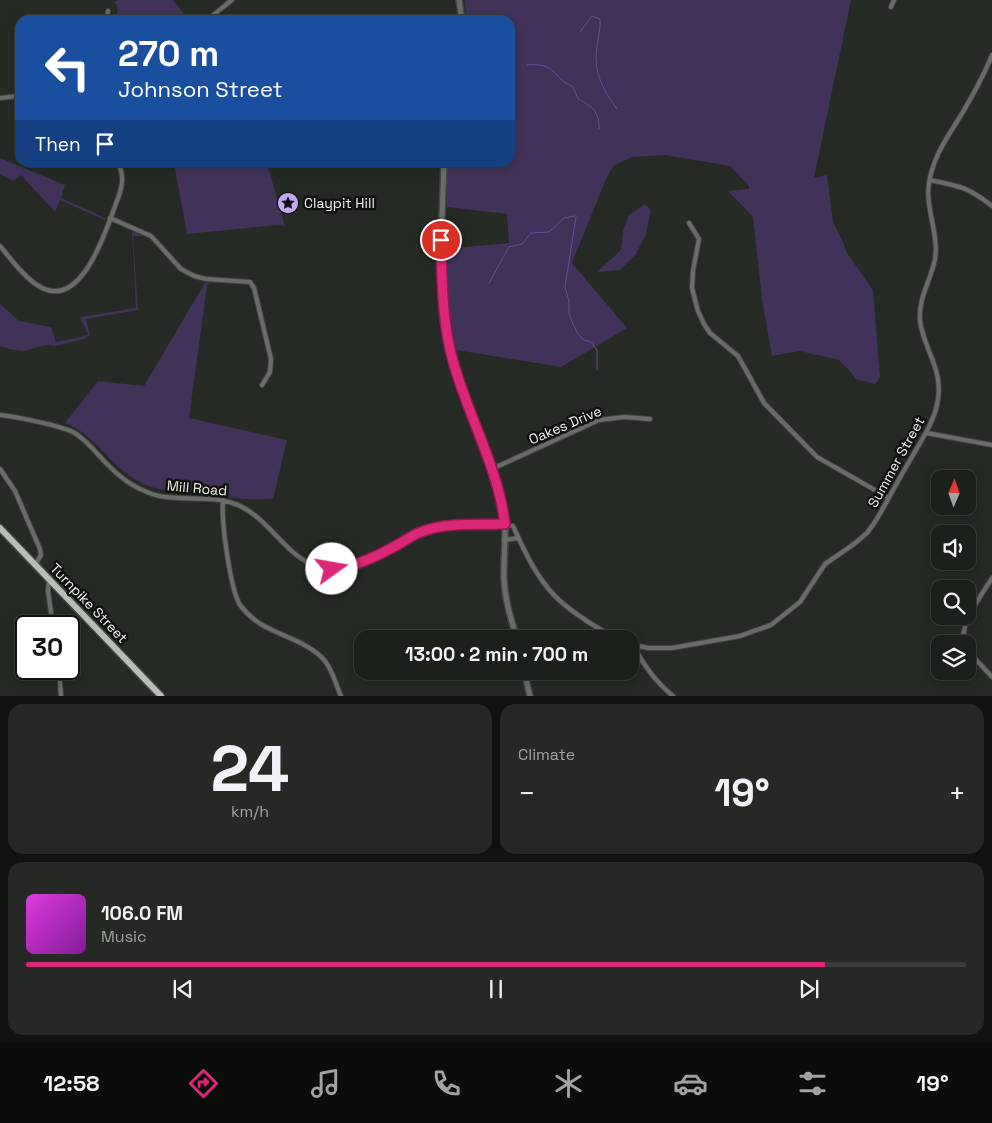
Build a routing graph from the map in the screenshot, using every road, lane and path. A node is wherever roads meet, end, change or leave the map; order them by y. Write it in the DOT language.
graph roads {
  1 [pos="232,0"];
  2 [pos="459,0"];
  3 [pos="894,0"];
  4 [pos="891,7"];
  5 [pos="108,11"];
  6 [pos="108,15"];
  7 [pos="213,15"];
  8 [pos="461,15"];
  9 [pos="992,55"];
  10 [pos="15,96"];
  11 [pos="0,98"];
  12 [pos="120,167"];
  13 [pos="444,167"];
  14 [pos="930,180"];
  15 [pos="992,206"];
  16 [pos="110,218"];
  17 [pos="689,223"];
  18 [pos="0,246"];
  19 [pos="262,385"];
  20 [pos="0,415"];
  21 [pos="650,419"];
  22 [pos="926,432"];
  23 [pos="992,445"];
  24 [pos="0,469"];
  25 [pos="492,469"];
  26 [pos="889,498"];
  27 [pos="223,500"];
  28 [pos="505,524"];
  29 [pos="0,528"];
  30 [pos="518,538"];
  31 [pos="504,540"];
  32 [pos="35,565"];
  33 [pos="992,578"];
  34 [pos="49,580"];
  35 [pos="51,615"];
  36 [pos="514,630"];
  37 [pos="603,630"];
  38 [pos="964,635"];
  39 [pos="639,646"];
  40 [pos="639,655"];
  41 [pos="976,660"];
  42 [pos="992,678"];
  43 [pos="60,680"];
  44 [pos="526,680"];
  45 [pos="61,696"];
  46 [pos="161,696"];
  47 [pos="341,696"];
  48 [pos="530,696"];
  49 [pos="673,696"];
  1 -- 7 [label="street"];
  2 -- 8 [label="street"];
  3 -- 4 [label="street"];
  5 -- 6 [label="street"];
  9 -- 14 [label="street, Summer Street"];
  10 -- 11 [label="street"];
  12 -- 16 [label="street"];
  13 -- 25 [label="street"];
  14 -- 15 [label="street"];
  14 -- 22 [label="street, Summer Street"];
  16 -- 18 [label="street"];
  16 -- 19 [label="street"];
  17 -- 26 [label="street"];
  20 -- 27 [label="street, Mill Road"];
  21 -- 25 [label="street, Oakes Drive"];
  22 -- 23 [label="street"];
  22 -- 26 [label="street, Summer Street"];
  24 -- 32 [label="street"];
  25 -- 28 [label="street"];
  26 -- 39 [label="street, Summer Street"];
  27 -- 28 [label="street, Mill Road"];
  27 -- 47 [label="street"];
  28 -- 30 [label="street"];
  28 -- 31 [label="street"];
  29 -- 32 [label="highway, Turnpike Street"];
  30 -- 31 [label="street"];
  30 -- 37 [label="street"];
  31 -- 36 [label="street"];
  32 -- 34 [label="highway, Turnpike Street"];
  33 -- 38 [label="street"];
  34 -- 35 [label="street"];
  34 -- 46 [label="highway, Turnpike Street"];
  40 -- 49 [label="street"];
  41 -- 42 [label="street"];
  43 -- 45 [label="street"];
  44 -- 48 [label="street"];
}
